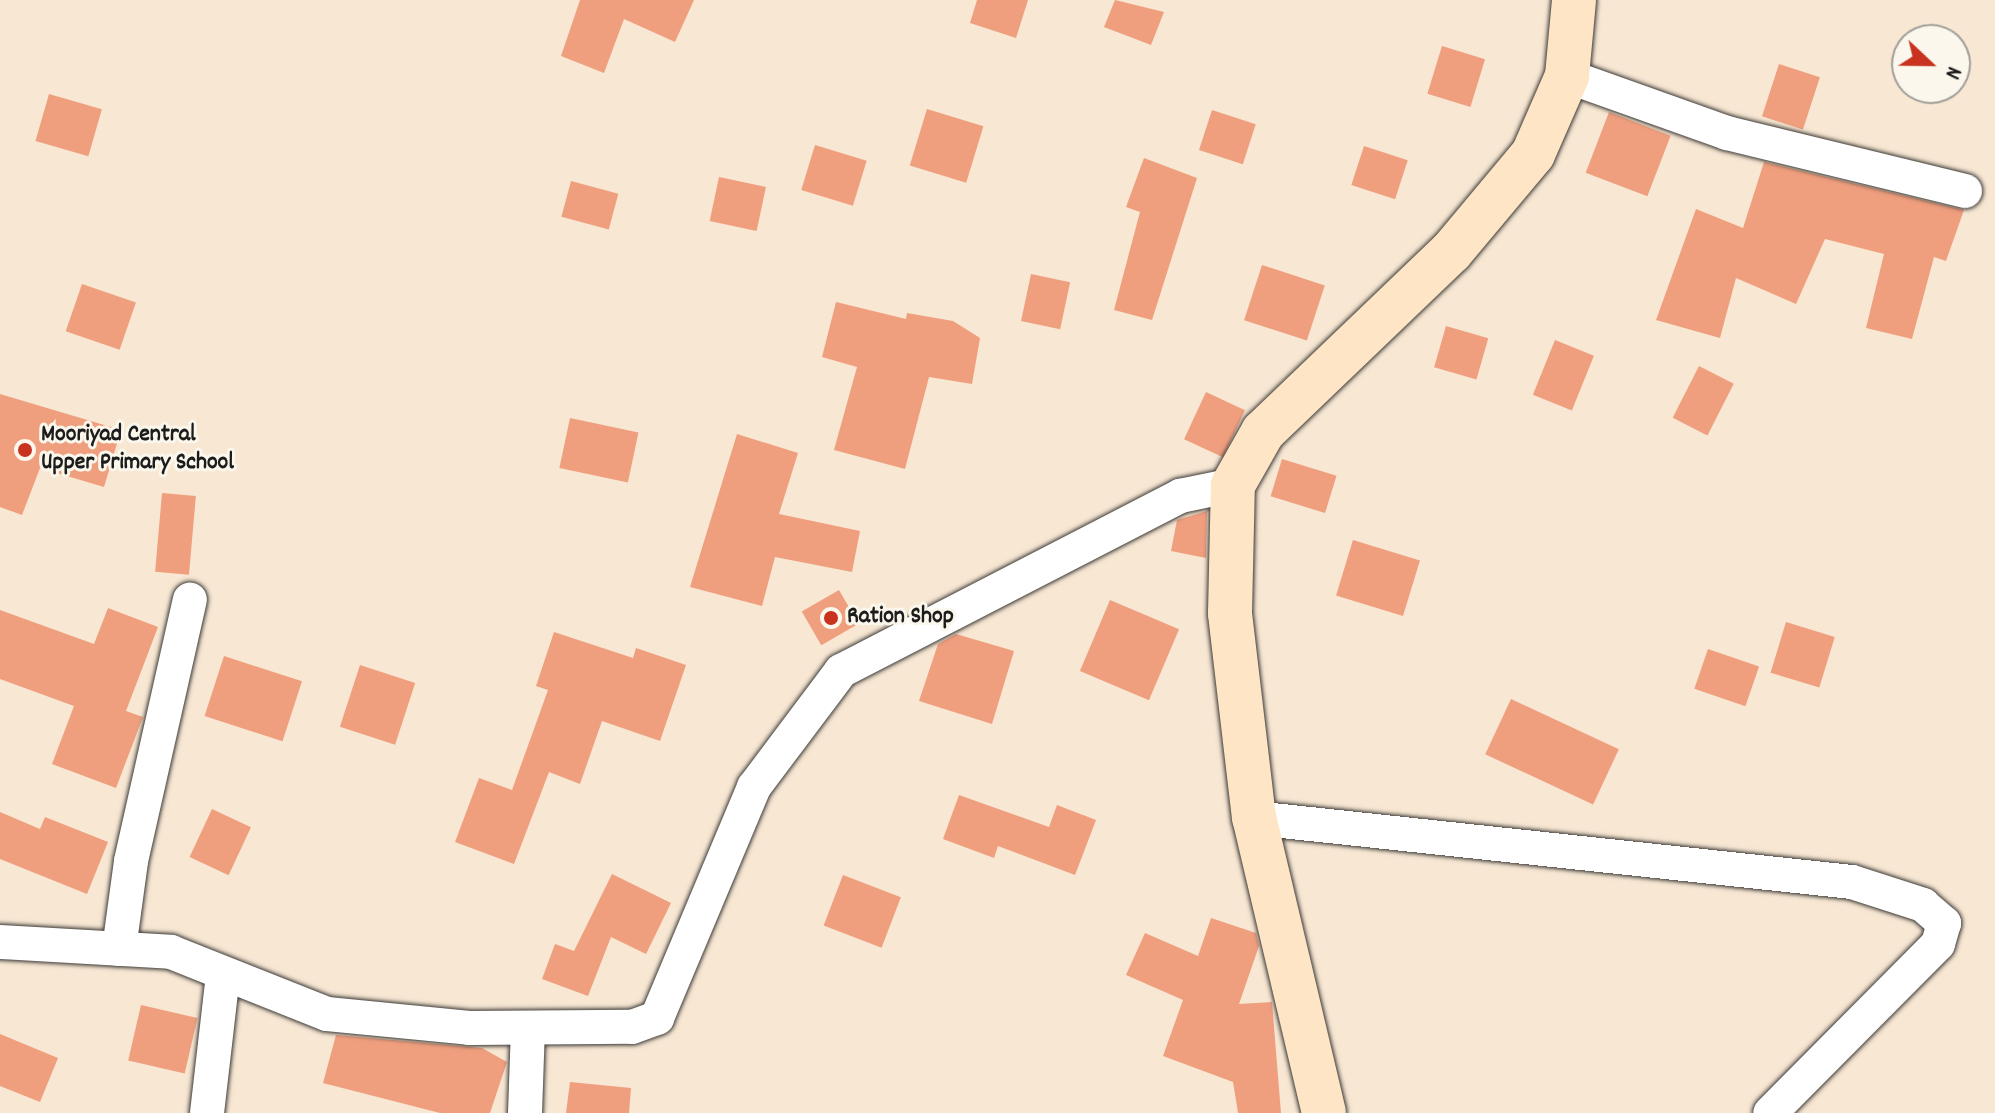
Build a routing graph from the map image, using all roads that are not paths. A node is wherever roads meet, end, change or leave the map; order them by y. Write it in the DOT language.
graph roads {
  1 [pos="1574,0"];
  2 [pos="1567,76"];
  3 [pos="1965,191"];
  4 [pos="1233,485"];
  5 [pos="190,600"];
  6 [pos="1254,818"];
  7 [pos="0,942"];
  8 [pos="119,949"];
  9 [pos="223,975"];
  10 [pos="528,1028"];
  11 [pos="207,1113"];
  12 [pos="525,1113"];
  13 [pos="1324,1113"];
  14 [pos="1770,1113"];
  1 -- 2 [label="main road"];
  2 -- 3 [label="street"];
  2 -- 4 [label="main road"];
  4 -- 6 [label="main road"];
  4 -- 10 [label="street"];
  5 -- 8 [label="street"];
  6 -- 13 [label="main road"];
  6 -- 14 [label="street"];
  7 -- 8 [label="street"];
  8 -- 9 [label="street"];
  9 -- 10 [label="street"];
  9 -- 11 [label="street"];
  10 -- 12 [label="street"];
}
